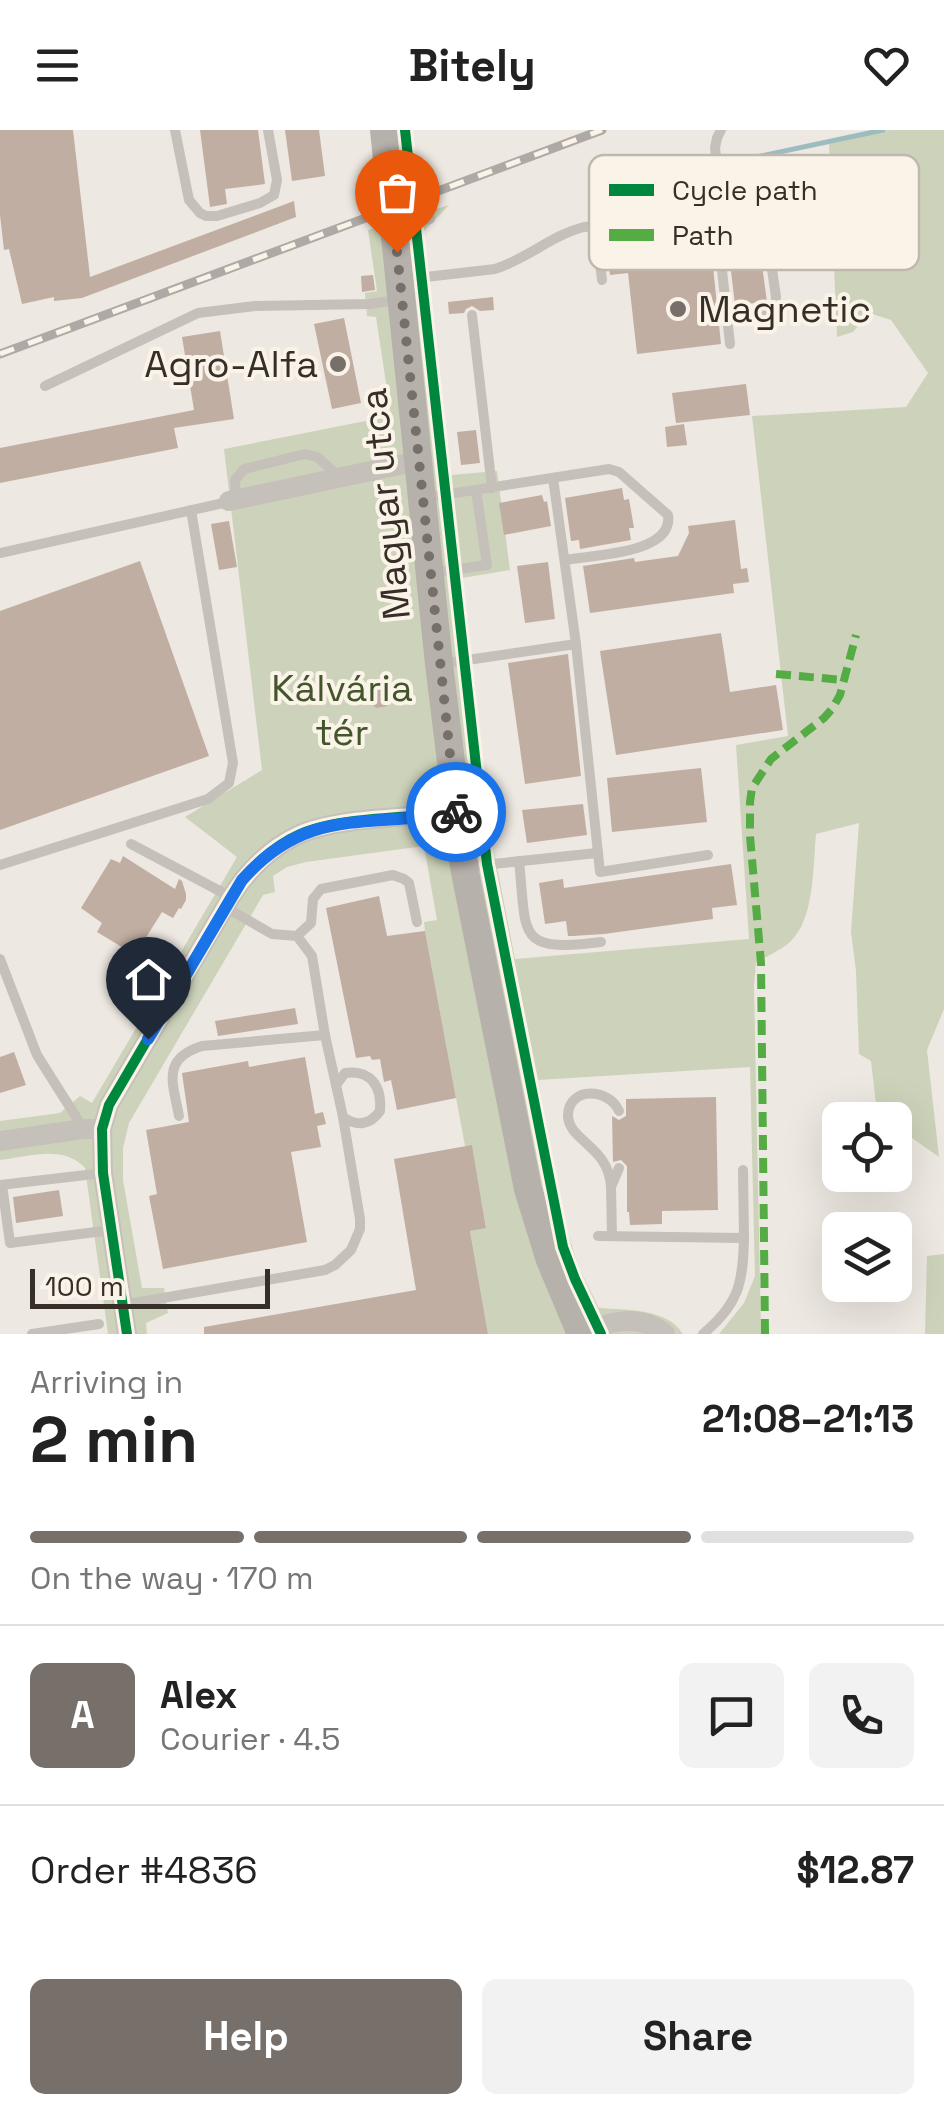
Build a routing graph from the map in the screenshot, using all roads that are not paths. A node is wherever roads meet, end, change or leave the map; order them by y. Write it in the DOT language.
graph roads {
  1 [pos="175,130"];
  2 [pos="268,130"];
  3 [pos="384,130"];
  4 [pos="721,130"];
  5 [pos="716,155"];
  6 [pos="430,219"];
  7 [pos="394,224"];
  8 [pos="589,227"];
  9 [pos="601,270"];
  10 [pos="724,270"];
  11 [pos="772,270"];
  12 [pos="602,280"];
  13 [pos="401,290"];
  14 [pos="472,316"];
  15 [pos="728,317"];
  16 [pos="730,344"];
  17 [pos="45,386"];
  18 [pos="418,461"];
  19 [pos="340,477"];
  20 [pos="552,478"];
  21 [pos="492,488"];
  22 [pos="476,490"];
  23 [pos="422,498"];
  24 [pos="232,500"];
  25 [pos="191,510"];
  26 [pos="0,553"];
  27 [pos="565,560"];
  28 [pos="430,574"];
  29 [pos="576,644"];
  30 [pos="440,664"];
  31 [pos="456,812"];
  32 [pos="131,844"];
  33 [pos="597,853"];
  34 [pos="708,855"];
  35 [pos="519,861"];
  36 [pos="0,864"];
  37 [pos="464,867"];
  38 [pos="228,902"];
  39 [pos="418,922"];
  40 [pos="298,936"];
  41 [pos="601,942"];
  42 [pos="0,960"];
  43 [pos="324,1034"];
  44 [pos="329,1053"];
  45 [pos="355,1072"];
  46 [pos="336,1085"];
  47 [pos="619,1111"];
  48 [pos="179,1116"];
  49 [pos="343,1117"];
  50 [pos="96,1135"];
  51 [pos="0,1140"];
  52 [pos="619,1168"];
  53 [pos="743,1170"];
  54 [pos="103,1172"];
  55 [pos="1,1185"];
  56 [pos="611,1187"];
  57 [pos="111,1230"];
  58 [pos="598,1236"];
  59 [pos="612,1236"];
  60 [pos="744,1238"];
  61 [pos="122,1305"];
  62 [pos="99,1324"];
  63 [pos="32,1334"];
  64 [pos="127,1334"];
  65 [pos="581,1334"];
  66 [pos="665,1334"];
  67 [pos="703,1334"];
  1 -- 2 [label="lane"];
  3 -- 7 [label="main road, Magyar utca"];
  4 -- 5 [label="lane"];
  6 -- 7 [label="lane"];
  7 -- 13 [label="main road, Magyar utca"];
  8 -- 13 [label="lane"];
  9 -- 12 [label="lane"];
  10 -- 15 [label="lane"];
  11 -- 15 [label="lane"];
  13 -- 17 [label="lane"];
  13 -- 18 [label="main road, Magyar utca"];
  14 -- 21 [label="lane"];
  15 -- 16 [label="lane"];
  18 -- 19 [label="street"];
  18 -- 23 [label="main road, Magyar utca"];
  19 -- 24 [label="street"];
  19 -- 24 [label="lane"];
  20 -- 21 [label="lane"];
  20 -- 27 [label="lane"];
  20 -- 27 [label="lane"];
  21 -- 22 [label="lane"];
  22 -- 23 [label="lane"];
  22 -- 28 [label="lane"];
  23 -- 28 [label="main road, Magyar utca"];
  24 -- 25 [label="lane"];
  25 -- 26 [label="lane"];
  25 -- 36 [label="lane"];
  27 -- 29 [label="lane"];
  28 -- 30 [label="main road, Magyar utca"];
  29 -- 30 [label="lane"];
  29 -- 33 [label="lane"];
  30 -- 31 [label="main road, Magyar utca"];
  31 -- 37 [label="main road, Magyar utca"];
  31 -- 38 [label="street"];
  32 -- 38 [label="lane"];
  33 -- 34 [label="lane"];
  33 -- 35 [label="lane"];
  35 -- 37 [label="lane"];
  35 -- 41 [label="lane"];
  37 -- 65 [label="main road, Magyar utca"];
  38 -- 40 [label="lane"];
  38 -- 50 [label="street"];
  39 -- 40 [label="lane"];
  40 -- 43 [label="lane"];
  42 -- 50 [label="lane"];
  43 -- 44 [label="lane"];
  43 -- 48 [label="lane"];
  44 -- 45 [label="lane"];
  44 -- 46 [label="lane"];
  45 -- 46 [label="lane"];
  45 -- 49 [label="lane"];
  46 -- 49 [label="lane"];
  47 -- 56 [label="lane"];
  49 -- 61 [label="lane"];
  50 -- 51 [label="street"];
  50 -- 54 [label="street"];
  52 -- 56 [label="lane"];
  53 -- 60 [label="lane"];
  54 -- 55 [label="lane"];
  54 -- 57 [label="street"];
  55 -- 57 [label="lane"];
  56 -- 59 [label="lane"];
  57 -- 61 [label="street"];
  58 -- 59 [label="lane"];
  59 -- 60 [label="lane"];
  60 -- 67 [label="lane"];
  61 -- 64 [label="street"];
  62 -- 63 [label="lane"];
  65 -- 66 [label="street"];
}
